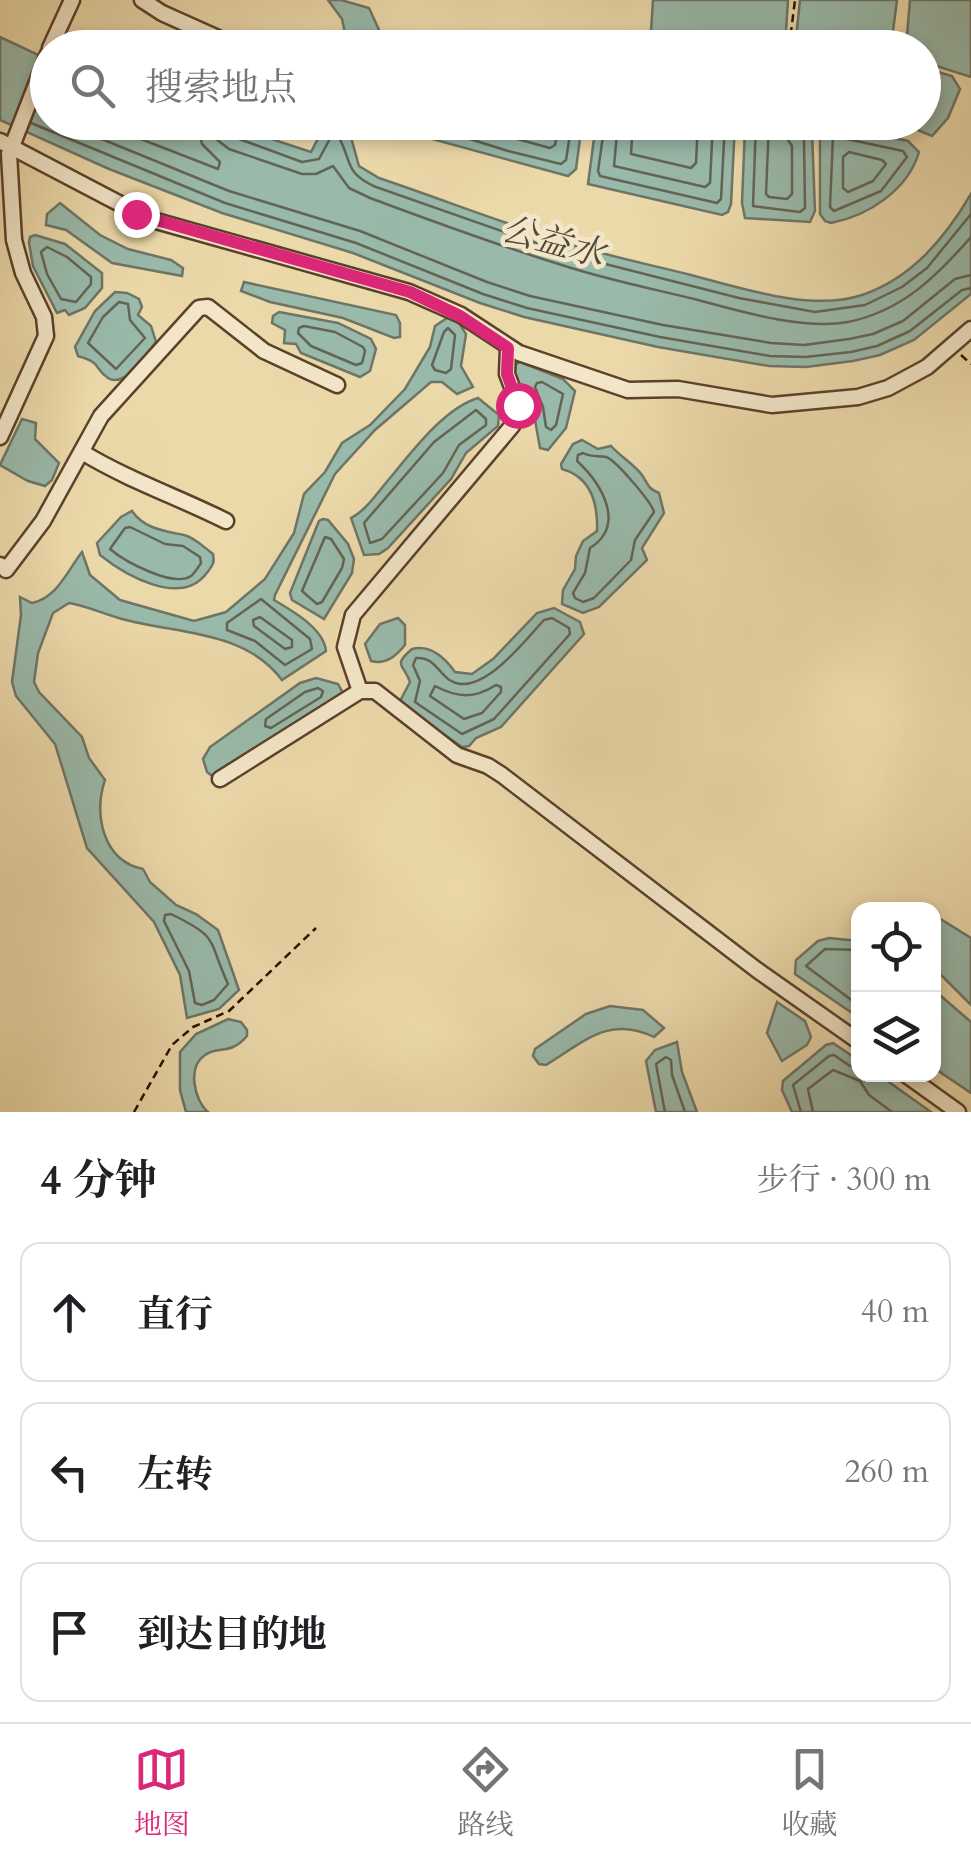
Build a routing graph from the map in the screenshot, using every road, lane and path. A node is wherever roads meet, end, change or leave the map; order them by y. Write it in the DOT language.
graph roads {
  1 [pos="82,0"];
  2 [pos="142,0"];
  3 [pos="795,0"];
  4 [pos="69,7"];
  5 [pos="58,30"];
  6 [pos="200,30"];
  7 [pos="791,30"];
  8 [pos="30,94"];
  9 [pos="8,143"];
  10 [pos="971,329"];
  11 [pos="953,345"];
  12 [pos="508,348"];
  13 [pos="971,364"];
  14 [pos="337,385"];
  15 [pos="0,436"];
  16 [pos="82,452"];
  17 [pos="226,521"];
  18 [pos="0,565"];
  19 [pos="360,691"];
  20 [pos="220,779"];
  21 [pos="316,928"];
  22 [pos="851,1036"];
  23 [pos="916,1082"];
  24 [pos="134,1112"];
  25 [pos="958,1112"];
  1 -- 4 [label="street"];
  2 -- 6 [label="street"];
  3 -- 7 [label="path"];
  4 -- 5 [label="street"];
  8 -- 9 [label="street"];
  9 -- 12 [label="street"];
  9 -- 15 [label="street"];
  10 -- 11 [label="street"];
  11 -- 12 [label="street"];
  11 -- 13 [label="path"];
  12 -- 19 [label="street"];
  14 -- 16 [label="street"];
  16 -- 17 [label="street"];
  16 -- 18 [label="street"];
  19 -- 20 [label="street"];
  19 -- 22 [label="street"];
  21 -- 24 [label="path"];
  23 -- 25 [label="street"];
}
